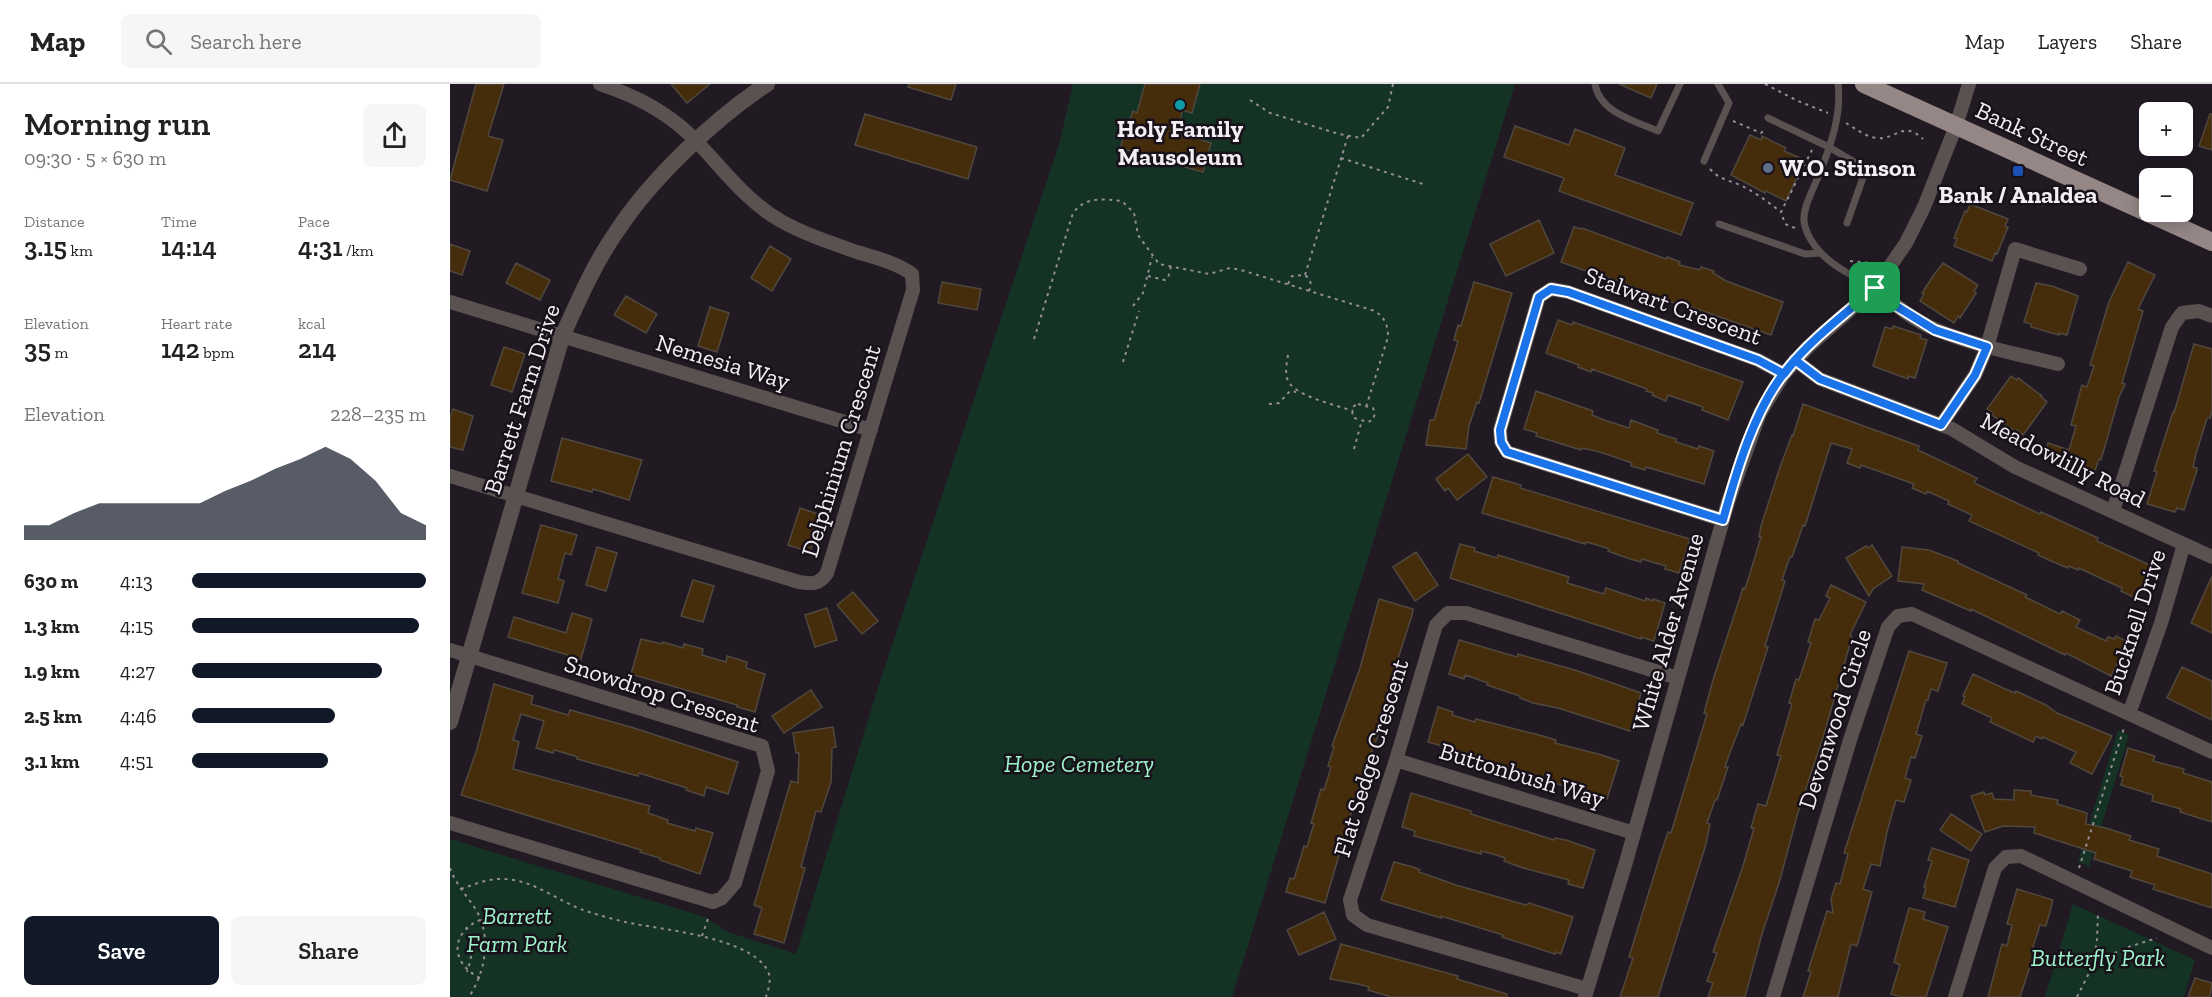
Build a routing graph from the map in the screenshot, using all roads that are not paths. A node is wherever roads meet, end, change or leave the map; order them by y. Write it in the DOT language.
graph roads {
  1 [pos="600,84"];
  2 [pos="767,84"];
  3 [pos="1595,84"];
  4 [pos="1680,84"];
  5 [pos="1718,84"];
  6 [pos="1838,84"];
  7 [pos="1864,84"];
  8 [pos="1969,84"];
  9 [pos="1768,118"];
  10 [pos="1956,126"];
  11 [pos="696,141"];
  12 [pos="1829,147"];
  13 [pos="1704,161"];
  14 [pos="1847,223"];
  15 [pos="1719,224"];
  16 [pos="2212,242"];
  17 [pos="1821,253"];
  18 [pos="2080,268"];
  19 [pos="1875,288"];
  20 [pos="450,302"];
  21 [pos="2212,316"];
  22 [pos="562,337"];
  23 [pos="1987,347"];
  24 [pos="1795,360"];
  25 [pos="2058,364"];
  26 [pos="1784,374"];
  27 [pos="1941,425"];
  28 [pos="871,430"];
  29 [pos="450,476"];
  30 [pos="516,496"];
  31 [pos="2113,511"];
  32 [pos="1723,520"];
  33 [pos="2184,544"];
  34 [pos="2212,557"];
  35 [pos="450,650"];
  36 [pos="469,656"];
  37 [pos="1678,678"];
  38 [pos="2129,714"];
  39 [pos="450,722"];
  40 [pos="2212,752"];
  41 [pos="1396,760"];
  42 [pos="450,823"];
  43 [pos="1634,833"];
  44 [pos="2212,948"];
  45 [pos="1586,993"];
  46 [pos="1773,997"];
  47 [pos="1955,997"];
  1 -- 11 [label="street"];
  2 -- 11 [label="street, Barrett Farm Drive"];
  3 -- 4 [label="lane"];
  5 -- 13 [label="lane"];
  6 -- 12 [label="lane"];
  7 -- 10 [label="main road, Bank Street"];
  8 -- 10 [label="street, White Alder Avenue"];
  9 -- 12 [label="lane"];
  10 -- 16 [label="main road, Bank Street"];
  10 -- 19 [label="street, White Alder Avenue"];
  11 -- 22 [label="street, Barrett Farm Drive"];
  11 -- 28 [label="street, Delphinium Crescent"];
  12 -- 14 [label="lane"];
  12 -- 17 [label="lane"];
  15 -- 17 [label="lane"];
  17 -- 19 [label="lane"];
  18 -- 23 [label="street"];
  19 -- 23 [label="street"];
  19 -- 24 [label="street, White Alder Avenue"];
  20 -- 22 [label="street, Nemesia Way"];
  21 -- 31 [label="street"];
  22 -- 28 [label="street, Nemesia Way"];
  22 -- 30 [label="street, Barrett Farm Drive"];
  23 -- 25 [label="street"];
  23 -- 27 [label="street"];
  24 -- 26 [label="street, White Alder Avenue"];
  24 -- 27 [label="street, Meadowlilly Road"];
  26 -- 32 [label="street, White Alder Avenue"];
  26 -- 32 [label="street, Stalwart Crescent"];
  27 -- 31 [label="street, Meadowlilly Road"];
  28 -- 30 [label="street, Delphinium Crescent"];
  29 -- 30 [label="street"];
  30 -- 36 [label="street, Barrett Farm Drive"];
  31 -- 33 [label="street, Meadowlilly Road"];
  32 -- 37 [label="street, White Alder Avenue"];
  33 -- 34 [label="street, Meadowlilly Road"];
  33 -- 38 [label="street, Bucknell Drive"];
  35 -- 36 [label="street"];
  36 -- 39 [label="street, Barrett Farm Drive"];
  36 -- 42 [label="street, Snowdrop Crescent"];
  37 -- 41 [label="street, Flat Sedge Crescent"];
  37 -- 43 [label="street, White Alder Avenue"];
  38 -- 40 [label="street, Devonwood Circle"];
  38 -- 46 [label="street, Devonwood Circle"];
  41 -- 43 [label="street, Buttonbush Way"];
  41 -- 45 [label="street, Flat Sedge Crescent"];
  43 -- 45 [label="street, White Alder Avenue"];
  44 -- 47 [label="street"];
}
